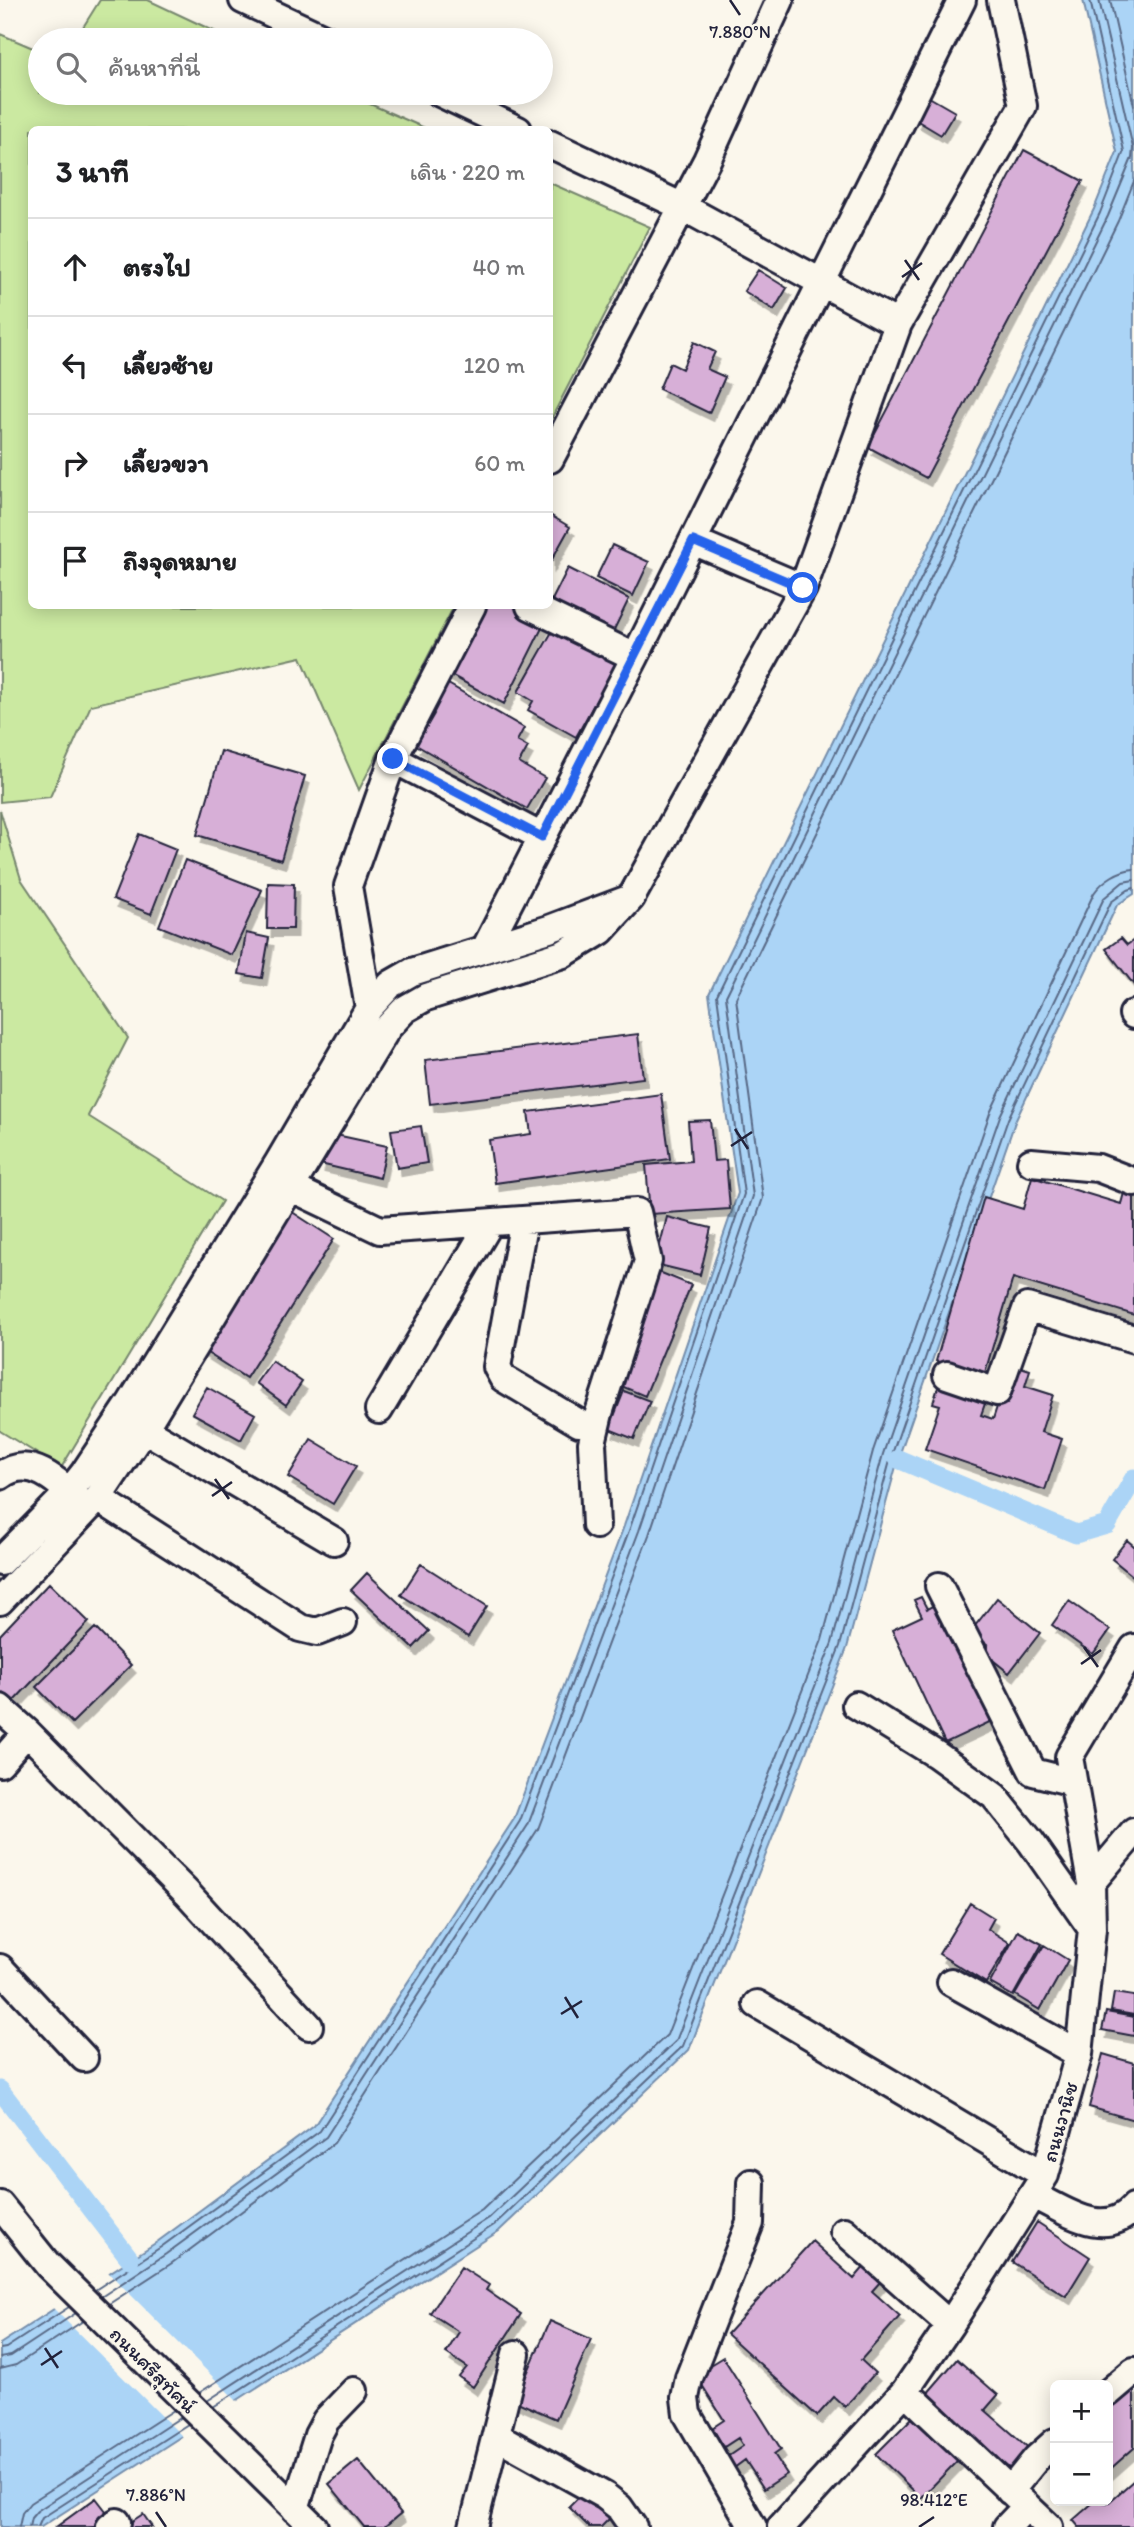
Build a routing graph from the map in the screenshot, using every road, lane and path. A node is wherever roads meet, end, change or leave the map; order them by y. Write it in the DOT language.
graph roads {
  1 [pos="243,0"];
  2 [pos="780,0"];
  3 [pos="962,0"];
  4 [pos="1001,0"];
  5 [pos="302,28"];
  6 [pos="465,105"];
  7 [pos="510,126"];
  8 [pos="553,145"];
  9 [pos="683,207"];
  10 [pos="821,282"];
  11 [pos="898,324"];
  12 [pos="553,453"];
  13 [pos="693,541"];
  14 [pos="803,588"];
  15 [pos="470,609"];
  16 [pos="536,609"];
  17 [pos="635,657"];
  18 [pos="393,759"];
  19 [pos="542,837"];
  20 [pos="631,898"];
  21 [pos="485,949"];
  22 [pos="369,1008"];
  23 [pos="1031,1162"];
  24 [pos="1134,1182"];
  25 [pos="292,1188"];
  26 [pos="524,1220"];
  27 [pos="490,1223"];
  28 [pos="1134,1339"];
  29 [pos="947,1375"];
  30 [pos="379,1410"];
  31 [pos="579,1423"];
  32 [pos="144,1429"];
  33 [pos="0,1476"];
  34 [pos="69,1492"];
  35 [pos="93,1504"];
  36 [pos="596,1525"];
  37 [pos="334,1541"];
  38 [pos="0,1562"];
  39 [pos="939,1586"];
  40 [pos="0,1601"];
  41 [pos="343,1622"];
  42 [pos="1134,1648"];
  43 [pos="856,1704"];
  44 [pos="0,1708"];
  45 [pos="27,1732"];
  46 [pos="0,1763"];
  47 [pos="1073,1782"];
  48 [pos="1134,1832"];
  49 [pos="1091,1883"];
  50 [pos="1092,1929"];
  51 [pos="0,1968"];
  52 [pos="951,1983"];
  53 [pos="757,2004"];
  54 [pos="309,2025"];
  55 [pos="1079,2054"];
  56 [pos="85,2058"];
  57 [pos="751,2183"];
  58 [pos="1039,2185"];
  59 [pos="0,2206"];
  60 [pos="1134,2207"];
  61 [pos="844,2231"];
  62 [pos="950,2325"];
  63 [pos="516,2354"];
  64 [pos="1134,2371"];
  65 [pos="1113,2389"];
  66 [pos="354,2391"];
  67 [pos="905,2391"];
  68 [pos="497,2436"];
  69 [pos="1054,2443"];
  70 [pos="1018,2498"];
  71 [pos="304,2518"];
  72 [pos="473,2527"];
  73 [pos="633,2527"];
  74 [pos="753,2527"];
  75 [pos="781,2527"];
  76 [pos="1007,2527"];
  77 [pos="1049,2527"];
  1 -- 5 [label="street"];
  2 -- 9 [label="street"];
  3 -- 10 [label="street"];
  4 -- 11 [label="street"];
  6 -- 7 [label="street"];
  8 -- 9 [label="street"];
  9 -- 10 [label="street"];
  9 -- 12 [label="street"];
  10 -- 11 [label="street"];
  10 -- 13 [label="street"];
  11 -- 14 [label="street"];
  13 -- 14 [label="street"];
  13 -- 17 [label="street"];
  14 -- 20 [label="street"];
  15 -- 18 [label="street"];
  16 -- 17 [label="street"];
  17 -- 19 [label="street"];
  18 -- 19 [label="street"];
  18 -- 22 [label="street"];
  19 -- 21 [label="street"];
  20 -- 21 [label="street"];
  20 -- 25 [label="street"];
  21 -- 22 [label="street"];
  22 -- 34 [label="street"];
  23 -- 24 [label="street"];
  25 -- 27 [label="street"];
  25 -- 32 [label="street"];
  26 -- 27 [label="street"];
  26 -- 31 [label="street"];
  26 -- 36 [label="street"];
  27 -- 30 [label="street"];
  28 -- 29 [label="street"];
  32 -- 35 [label="street"];
  32 -- 37 [label="street"];
  33 -- 34 [label="street"];
  34 -- 35 [label="street"];
  34 -- 38 [label="street"];
  35 -- 40 [label="street"];
  35 -- 41 [label="street"];
  39 -- 47 [label="street"];
  42 -- 47 [label="street, ถนนวานิช"];
  43 -- 50 [label="street"];
  44 -- 45 [label="street"];
  45 -- 46 [label="street"];
  45 -- 54 [label="street"];
  47 -- 49 [label="street, ถนนวานิช"];
  48 -- 49 [label="street"];
  49 -- 50 [label="street, ถนนวานิช"];
  50 -- 55 [label="street, ถนนวานิช"];
  51 -- 56 [label="street"];
  52 -- 55 [label="street"];
  53 -- 58 [label="street"];
  55 -- 58 [label="street, ถนนวานิช"];
  57 -- 74 [label="street"];
  58 -- 60 [label="street"];
  58 -- 62 [label="street, ถนนวานิช"];
  59 -- 71 [label="street, ถนนศรีสุทัศน์"];
  61 -- 62 [label="street"];
  62 -- 67 [label="street, ถนนวานิช"];
  63 -- 68 [label="street"];
  64 -- 65 [label="street"];
  66 -- 71 [label="street"];
  67 -- 70 [label="street"];
  67 -- 75 [label="street, ถนนวานิช"];
  68 -- 72 [label="street"];
  68 -- 73 [label="street"];
  69 -- 70 [label="street"];
  70 -- 76 [label="street"];
  70 -- 77 [label="street"];
}
